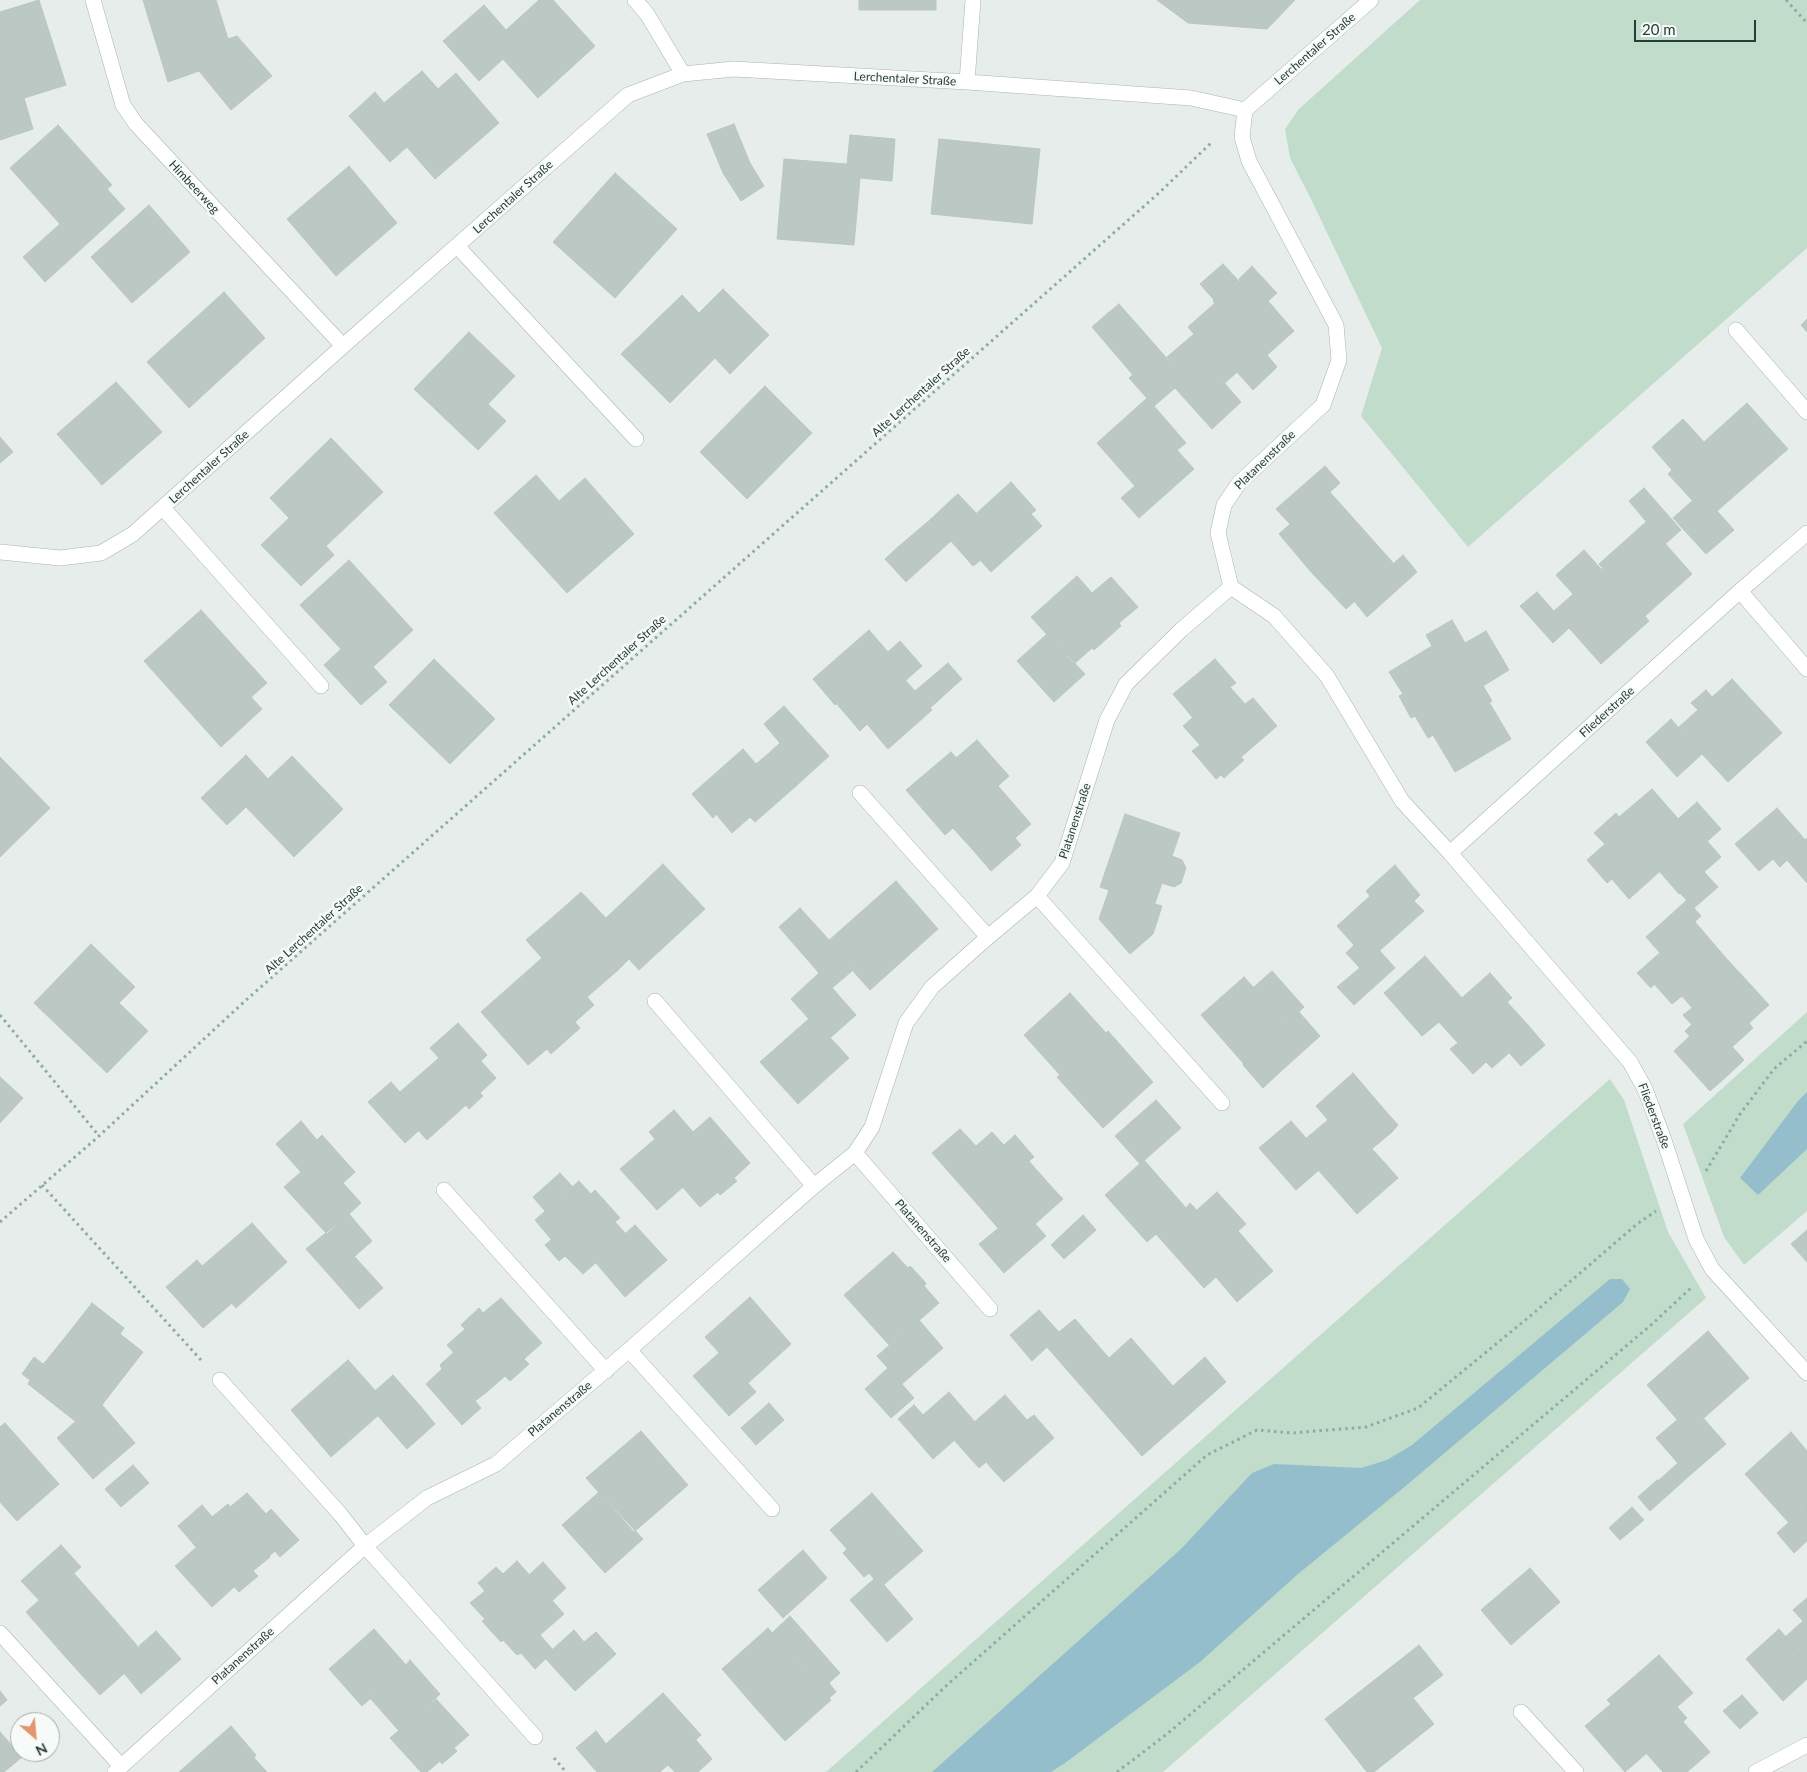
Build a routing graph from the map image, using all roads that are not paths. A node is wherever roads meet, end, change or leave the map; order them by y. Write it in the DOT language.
graph roads {
  1 [pos="93,0"];
  2 [pos="635,0"];
  3 [pos="973,0"];
  4 [pos="1370,0"];
  5 [pos="682,74"];
  6 [pos="967,82"];
  7 [pos="1246,110"];
  8 [pos="457,246"];
  9 [pos="1736,330"];
  10 [pos="343,346"];
  11 [pos="1807,412"];
  12 [pos="636,439"];
  13 [pos="163,508"];
  14 [pos="1807,533"];
  15 [pos="0,552"];
  16 [pos="1231,588"];
  17 [pos="1740,591"];
  18 [pos="1807,669"];
  19 [pos="321,686"];
  20 [pos="860,793"];
  21 [pos="1450,853"];
  22 [pos="1037,896"];
  23 [pos="988,937"];
  24 [pos="655,1001"];
  25 [pos="1222,1103"];
  26 [pos="855,1152"];
  27 [pos="814,1186"];
  28 [pos="444,1190"];
  29 [pos="990,1309"];
  30 [pos="630,1350"];
  31 [pos="606,1371"];
  32 [pos="1807,1373"];
  33 [pos="220,1380"];
  34 [pos="772,1509"];
  35 [pos="365,1546"];
  36 [pos="0,1633"];
  37 [pos="1521,1712"];
  38 [pos="535,1737"];
  39 [pos="1807,1744"];
  40 [pos="118,1769"];
  41 [pos="1576,1772"];
  42 [pos="1756,1772"];
  1 -- 10 [label="street, Himbeerweg"];
  2 -- 5 [label="street"];
  3 -- 6 [label="street"];
  4 -- 7 [label="street, Lerchentaler Straße"];
  5 -- 6 [label="street, Lerchentaler Straße"];
  5 -- 8 [label="street, Lerchentaler Straße"];
  6 -- 7 [label="street, Lerchentaler Straße"];
  7 -- 16 [label="street, Platanenstraße"];
  8 -- 10 [label="street, Lerchentaler Straße"];
  8 -- 12 [label="street"];
  9 -- 11 [label="street"];
  10 -- 13 [label="street, Lerchentaler Straße"];
  13 -- 15 [label="street, Lerchentaler Straße"];
  13 -- 19 [label="street, Lerchentaler Straße"];
  14 -- 17 [label="street, Fliederstraße"];
  16 -- 21 [label="street, Fliederstraße"];
  16 -- 22 [label="street, Platanenstraße"];
  17 -- 18 [label="street"];
  17 -- 21 [label="street, Fliederstraße"];
  20 -- 23 [label="street"];
  21 -- 32 [label="street, Fliederstraße"];
  22 -- 23 [label="street, Platanenstraße"];
  22 -- 25 [label="street"];
  23 -- 26 [label="street, Platanenstraße"];
  24 -- 27 [label="street"];
  26 -- 27 [label="street, Platanenstraße"];
  26 -- 29 [label="street, Platanenstraße"];
  27 -- 30 [label="street, Platanenstraße"];
  28 -- 31 [label="street"];
  30 -- 31 [label="street, Platanenstraße"];
  30 -- 34 [label="street"];
  31 -- 35 [label="street, Platanenstraße"];
  33 -- 35 [label="street"];
  35 -- 38 [label="street"];
  35 -- 40 [label="street, Platanenstraße"];
  36 -- 40 [label="street, Platanenstraße"];
  37 -- 41 [label="street"];
  39 -- 42 [label="street"];
}
